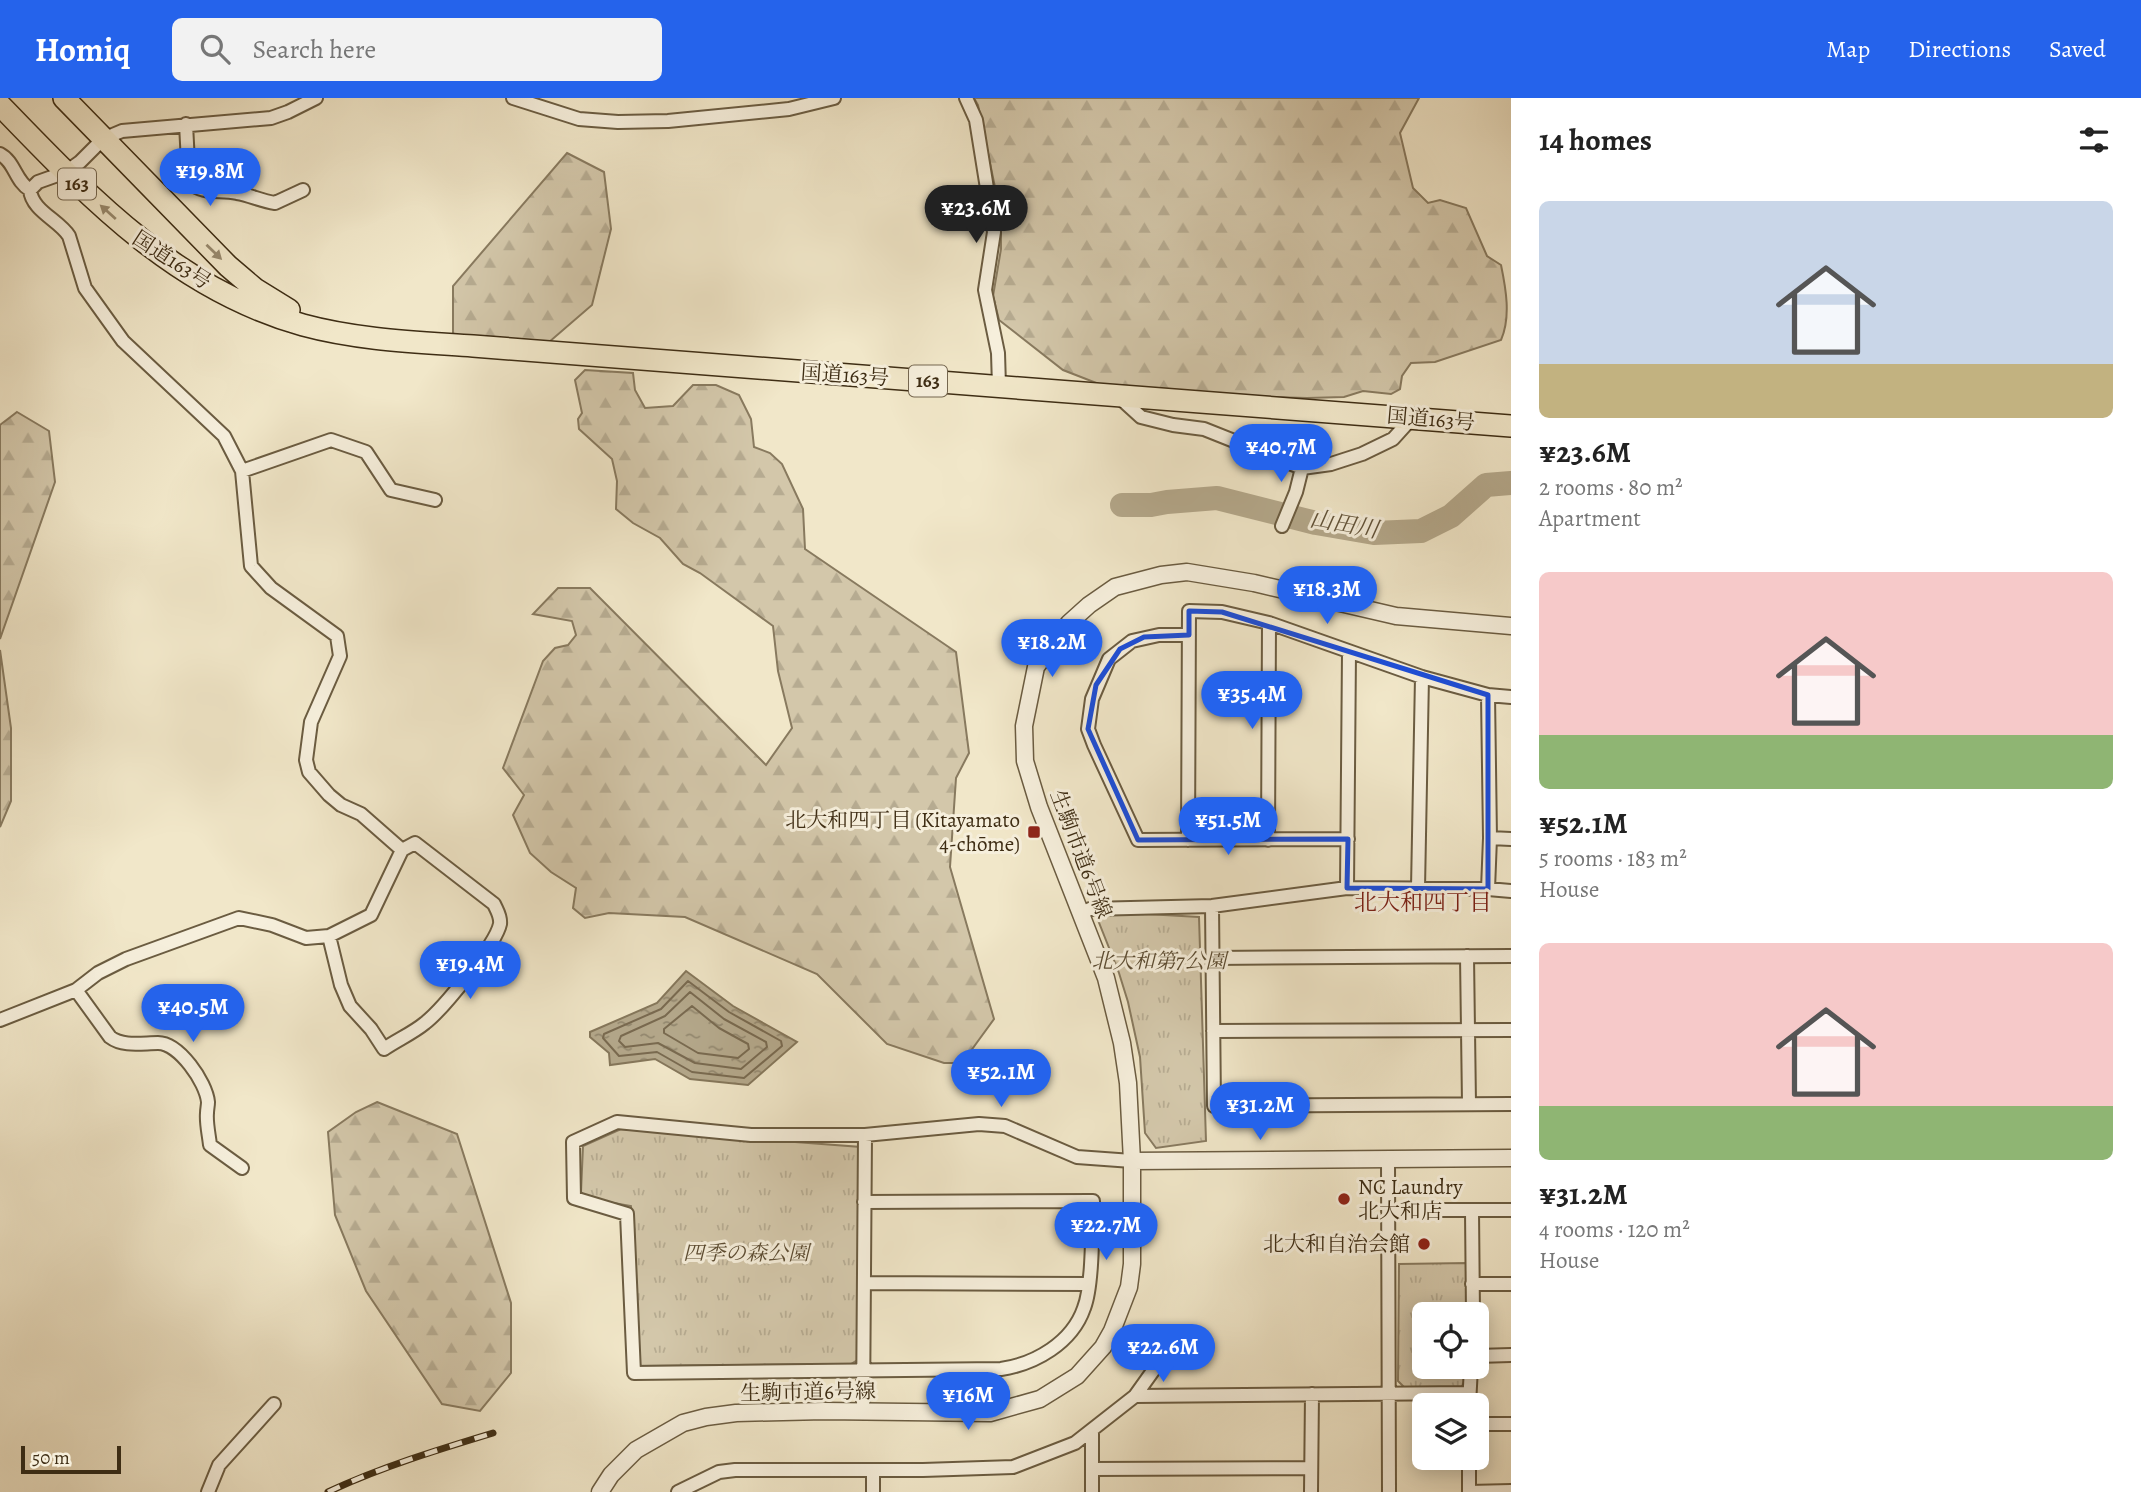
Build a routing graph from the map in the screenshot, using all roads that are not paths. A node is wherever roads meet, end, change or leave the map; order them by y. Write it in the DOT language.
graph roads {
  1 [pos="64,98"];
  2 [pos="316,98"];
  3 [pos="513,98"];
  4 [pos="835,98"];
  5 [pos="967,98"];
  6 [pos="0,105"];
  7 [pos="186,124"];
  8 [pos="103,139"];
  9 [pos="0,154"];
  10 [pos="66,172"];
  11 [pos="30,190"];
  12 [pos="303,190"];
  13 [pos="346,332"];
  14 [pos="999,386"];
  15 [pos="1118,396"];
  16 [pos="1412,418"];
  17 [pos="1511,426"];
  18 [pos="1302,468"];
  19 [pos="242,471"];
  20 [pos="435,499"];
  21 [pos="1282,526"];
  22 [pos="1269,624"];
  23 [pos="1511,626"];
  24 [pos="1189,635"];
  25 [pos="1349,652"];
  26 [pos="1423,677"];
  27 [pos="1488,695"];
  28 [pos="1511,697"];
  29 [pos="1490,838"];
  30 [pos="1348,839"];
  31 [pos="1511,839"];
  32 [pos="1188,840"];
  33 [pos="1268,840"];
  34 [pos="402,850"];
  35 [pos="1347,888"];
  36 [pos="1418,888"];
  37 [pos="1488,889"];
  38 [pos="1511,891"];
  39 [pos="1212,906"];
  40 [pos="1081,913"];
  41 [pos="329,936"];
  42 [pos="1511,956"];
  43 [pos="1467,957"];
  44 [pos="1213,958"];
  45 [pos="76,990"];
  46 [pos="0,1020"];
  47 [pos="1511,1030"];
  48 [pos="1213,1031"];
  49 [pos="1468,1031"];
  50 [pos="1469,1104"];
  51 [pos="1511,1104"];
  52 [pos="865,1136"];
  53 [pos="1511,1158"];
  54 [pos="1388,1160"];
  55 [pos="1132,1161"];
  56 [pos="243,1168"];
  57 [pos="864,1202"];
  58 [pos="1389,1210"];
  59 [pos="1511,1210"];
  60 [pos="1472,1211"];
  61 [pos="865,1283"];
  62 [pos="1088,1284"];
  63 [pos="1472,1284"];
  64 [pos="1511,1284"];
  65 [pos="1473,1302"];
  66 [pos="1164,1354"];
  67 [pos="1511,1355"];
  68 [pos="1489,1356"];
  69 [pos="864,1371"];
  70 [pos="1389,1393"];
  71 [pos="1312,1394"];
  72 [pos="1412,1395"];
  73 [pos="1135,1396"];
  74 [pos="274,1404"];
  75 [pos="863,1412"];
  76 [pos="1489,1424"];
  77 [pos="1511,1424"];
  78 [pos="1092,1432"];
  79 [pos="1311,1468"];
  80 [pos="1092,1469"];
  81 [pos="1469,1470"];
  82 [pos="873,1471"];
  83 [pos="208,1492"];
  84 [pos="600,1492"];
  85 [pos="678,1492"];
  86 [pos="873,1492"];
  87 [pos="1092,1492"];
  88 [pos="1311,1492"];
  89 [pos="1389,1492"];
  90 [pos="1469,1492"];
  91 [pos="1511,1492"];
  1 -- 8 [label="highway, 国道163号 / 163"];
  2 -- 7 [label="street"];
  3 -- 4 [label="street"];
  5 -- 14 [label="street"];
  6 -- 10 [label="highway, 国道163号 / 163"];
  7 -- 8 [label="street"];
  7 -- 12 [label="street"];
  8 -- 10 [label="street"];
  8 -- 13 [label="highway, 国道163号 / 163, one-way"];
  9 -- 11 [label="street"];
  10 -- 11 [label="street"];
  13 -- 10 [label="highway, 国道163号 / 163, one-way"];
  11 -- 19 [label="street"];
  13 -- 14 [label="highway, 国道163号 / 163"];
  14 -- 15 [label="highway, 国道163号 / 163"];
  15 -- 16 [label="highway, 国道163号 / 163"];
  15 -- 18 [label="street"];
  16 -- 17 [label="highway, 国道163号 / 163"];
  16 -- 18 [label="street"];
  18 -- 21 [label="street"];
  19 -- 20 [label="street"];
  19 -- 34 [label="street"];
  22 -- 24 [label="street"];
  22 -- 25 [label="street"];
  22 -- 33 [label="street"];
  23 -- 40 [label="street, 生駒市道6号線"];
  24 -- 32 [label="street"];
  24 -- 32 [label="street"];
  25 -- 26 [label="street"];
  25 -- 30 [label="street"];
  26 -- 27 [label="street"];
  26 -- 36 [label="street"];
  27 -- 28 [label="street"];
  27 -- 29 [label="street"];
  29 -- 31 [label="street"];
  29 -- 37 [label="street"];
  30 -- 33 [label="street"];
  30 -- 35 [label="street"];
  32 -- 33 [label="street"];
  34 -- 41 [label="street"];
  34 -- 41 [label="street"];
  35 -- 36 [label="street"];
  35 -- 39 [label="street"];
  36 -- 37 [label="street"];
  37 -- 38 [label="street"];
  39 -- 40 [label="street"];
  39 -- 44 [label="street"];
  40 -- 55 [label="street, 生駒市道6号線"];
  41 -- 45 [label="street"];
  42 -- 43 [label="street"];
  43 -- 44 [label="street"];
  43 -- 49 [label="street"];
  44 -- 48 [label="street"];
  45 -- 46 [label="street"];
  45 -- 56 [label="street"];
  47 -- 49 [label="street"];
  48 -- 49 [label="street"];
  48 -- 50 [label="street"];
  49 -- 50 [label="street"];
  50 -- 51 [label="street"];
  52 -- 55 [label="street"];
  52 -- 57 [label="street"];
  52 -- 69 [label="street"];
  53 -- 54 [label="street"];
  54 -- 55 [label="street"];
  54 -- 58 [label="street"];
  55 -- 75 [label="street, 生駒市道6号線"];
  57 -- 61 [label="street"];
  57 -- 62 [label="street"];
  58 -- 60 [label="street"];
  58 -- 70 [label="street"];
  59 -- 60 [label="street"];
  60 -- 63 [label="street"];
  61 -- 62 [label="street"];
  61 -- 69 [label="street"];
  62 -- 69 [label="street"];
  63 -- 64 [label="street"];
  63 -- 65 [label="street"];
  66 -- 73 [label="street"];
  67 -- 68 [label="street"];
  69 -- 75 [label="street"];
  70 -- 71 [label="street"];
  70 -- 72 [label="street"];
  70 -- 89 [label="street"];
  71 -- 73 [label="street"];
  71 -- 79 [label="street"];
  73 -- 78 [label="street"];
  74 -- 83 [label="street"];
  75 -- 84 [label="street, 生駒市道6号線"];
  76 -- 77 [label="street"];
  78 -- 80 [label="street"];
  78 -- 82 [label="street"];
  79 -- 80 [label="street"];
  79 -- 88 [label="street"];
  80 -- 87 [label="street"];
  81 -- 90 [label="street"];
  82 -- 85 [label="street"];
  82 -- 86 [label="street"];
  90 -- 91 [label="street"];
}
